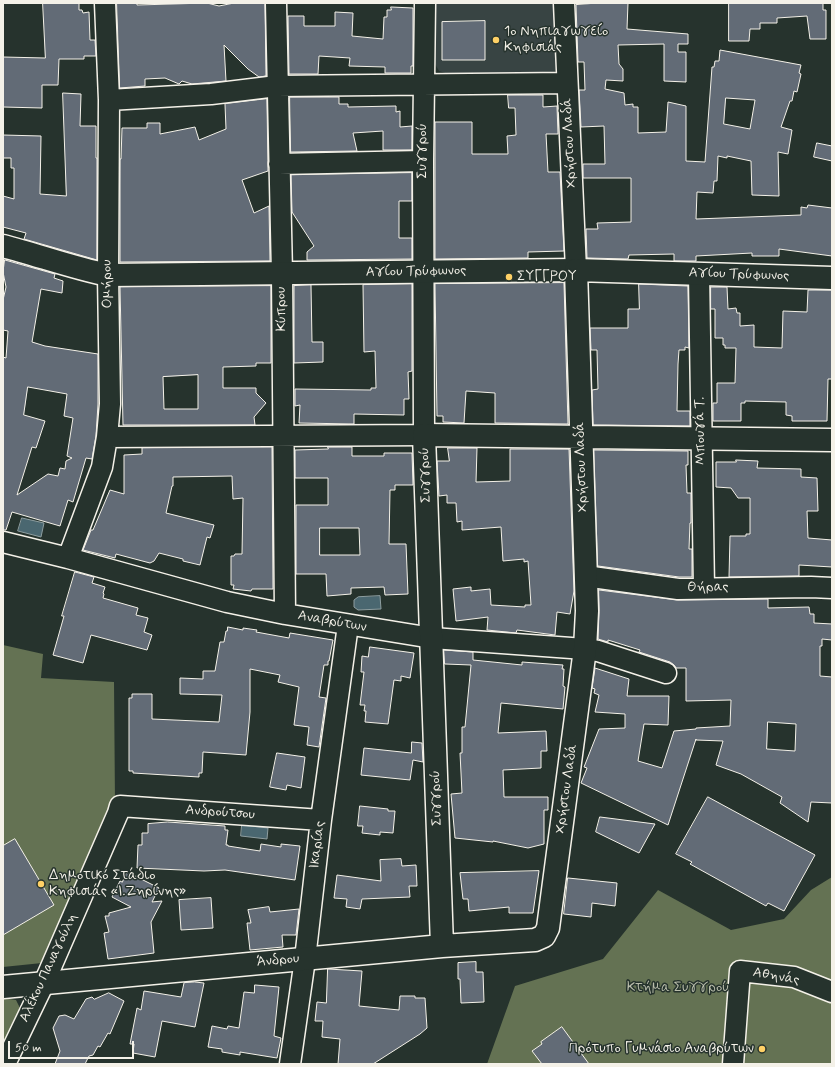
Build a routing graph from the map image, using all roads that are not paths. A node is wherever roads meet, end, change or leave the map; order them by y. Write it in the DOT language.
graph roads {
  1 [pos="105,3"];
  2 [pos="276,3"];
  3 [pos="425,3"];
  4 [pos="564,3"];
  5 [pos="424,83"];
  6 [pos="567,83"];
  7 [pos="277,86"];
  8 [pos="109,100"];
  9 [pos="423,161"];
  10 [pos="279,164"];
  11 [pos="3,246"];
  12 [pos="576,270"];
  13 [pos="424,272"];
  14 [pos="282,274"];
  15 [pos="699,274"];
  16 [pos="108,275"];
  17 [pos="832,278"];
  18 [pos="424,434"];
  19 [pos="284,435"];
  20 [pos="581,436"];
  21 [pos="107,437"];
  22 [pos="701,438"];
  23 [pos="832,440"];
  24 [pos="3,542"];
  25 [pos="68,558"];
  26 [pos="585,576"];
  27 [pos="704,588"];
  28 [pos="832,588"];
  29 [pos="285,614"];
  30 [pos="348,625"];
  31 [pos="432,638"];
  32 [pos="585,649"];
  33 [pos="666,673"];
  34 [pos="120,806"];
  35 [pos="321,820"];
  36 [pos="548,928"];
  37 [pos="442,946"];
  38 [pos="305,959"];
  39 [pos="44,983"];
  40 [pos="3,987"];
  41 [pos="832,992"];
  42 [pos="5,1064"];
  43 [pos="290,1064"];
  44 [pos="732,1064"];
  1 -- 8 [label="street, Ομήρου"];
  2 -- 7 [label="street, Κύπρου"];
  3 -- 5 [label="street, Συγγρού"];
  4 -- 6 [label="street, Χρήστου Λαδά"];
  5 -- 6 [label="street"];
  5 -- 7 [label="street"];
  5 -- 9 [label="street, Συγγρού"];
  6 -- 12 [label="street, Χρήστου Λαδά"];
  7 -- 8 [label="street"];
  7 -- 10 [label="street, Κύπρου"];
  8 -- 16 [label="street, Ομήρου"];
  9 -- 10 [label="street"];
  9 -- 13 [label="street, Συγγρού"];
  10 -- 14 [label="street, Κύπρου"];
  11 -- 16 [label="main road, Αγίου Τρύφωνος"];
  12 -- 13 [label="main road, Αγίου Τρύφωνος"];
  12 -- 15 [label="main road, Αγίου Τρύφωνος"];
  12 -- 20 [label="main road, Χρήστου Λαδά"];
  13 -- 14 [label="main road, Αγίου Τρύφωνος"];
  13 -- 18 [label="street, Συγγρού"];
  14 -- 16 [label="main road, Αγίου Τρύφωνος"];
  14 -- 19 [label="street, Κύπρου"];
  15 -- 17 [label="main road, Αγίου Τρύφωνος"];
  15 -- 22 [label="street, Μπουγά Τ."];
  16 -- 21 [label="street, Ομήρου"];
  18 -- 19 [label="street"];
  18 -- 20 [label="main road"];
  18 -- 31 [label="main road, Συγγρού"];
  19 -- 21 [label="street"];
  19 -- 29 [label="street, Κύπρου"];
  20 -- 22 [label="main road"];
  20 -- 26 [label="main road, Χρήστου Λαδά"];
  21 -- 25 [label="street, Ομήρου"];
  22 -- 23 [label="main road"];
  22 -- 27 [label="street, Μπουγά Τ."];
  24 -- 25 [label="street, Αναβρύτων"];
  25 -- 29 [label="street, Αναβρύτων"];
  26 -- 27 [label="street, Θήρας"];
  26 -- 32 [label="main road, Χρήστου Λαδά"];
  27 -- 28 [label="street, Θήρας"];
  29 -- 30 [label="street, Αναβρύτων"];
  30 -- 31 [label="street, Αναβρύτων"];
  30 -- 35 [label="street, Ικαρίας"];
  31 -- 32 [label="street, Αναβρύτων"];
  31 -- 37 [label="main road, Συγγρού"];
  32 -- 33 [label="street, Αναβρύτων"];
  32 -- 36 [label="main road, Χρήστου Λαδά"];
  34 -- 35 [label="street, Ανδρούτσου"];
  34 -- 39 [label="street, Αλέκου Παναγούλη"];
  35 -- 38 [label="street, Ικαρίας"];
  36 -- 37 [label="main road, Άνδρου"];
  37 -- 38 [label="main road, Άνδρου"];
  38 -- 39 [label="main road, Άνδρου"];
  38 -- 43 [label="street, Ικαρίας"];
  39 -- 40 [label="main road, Άνδρου"];
  39 -- 42 [label="street, Αλέκου Παναγούλη"];
  41 -- 44 [label="street, Αθηνάς"];
}
